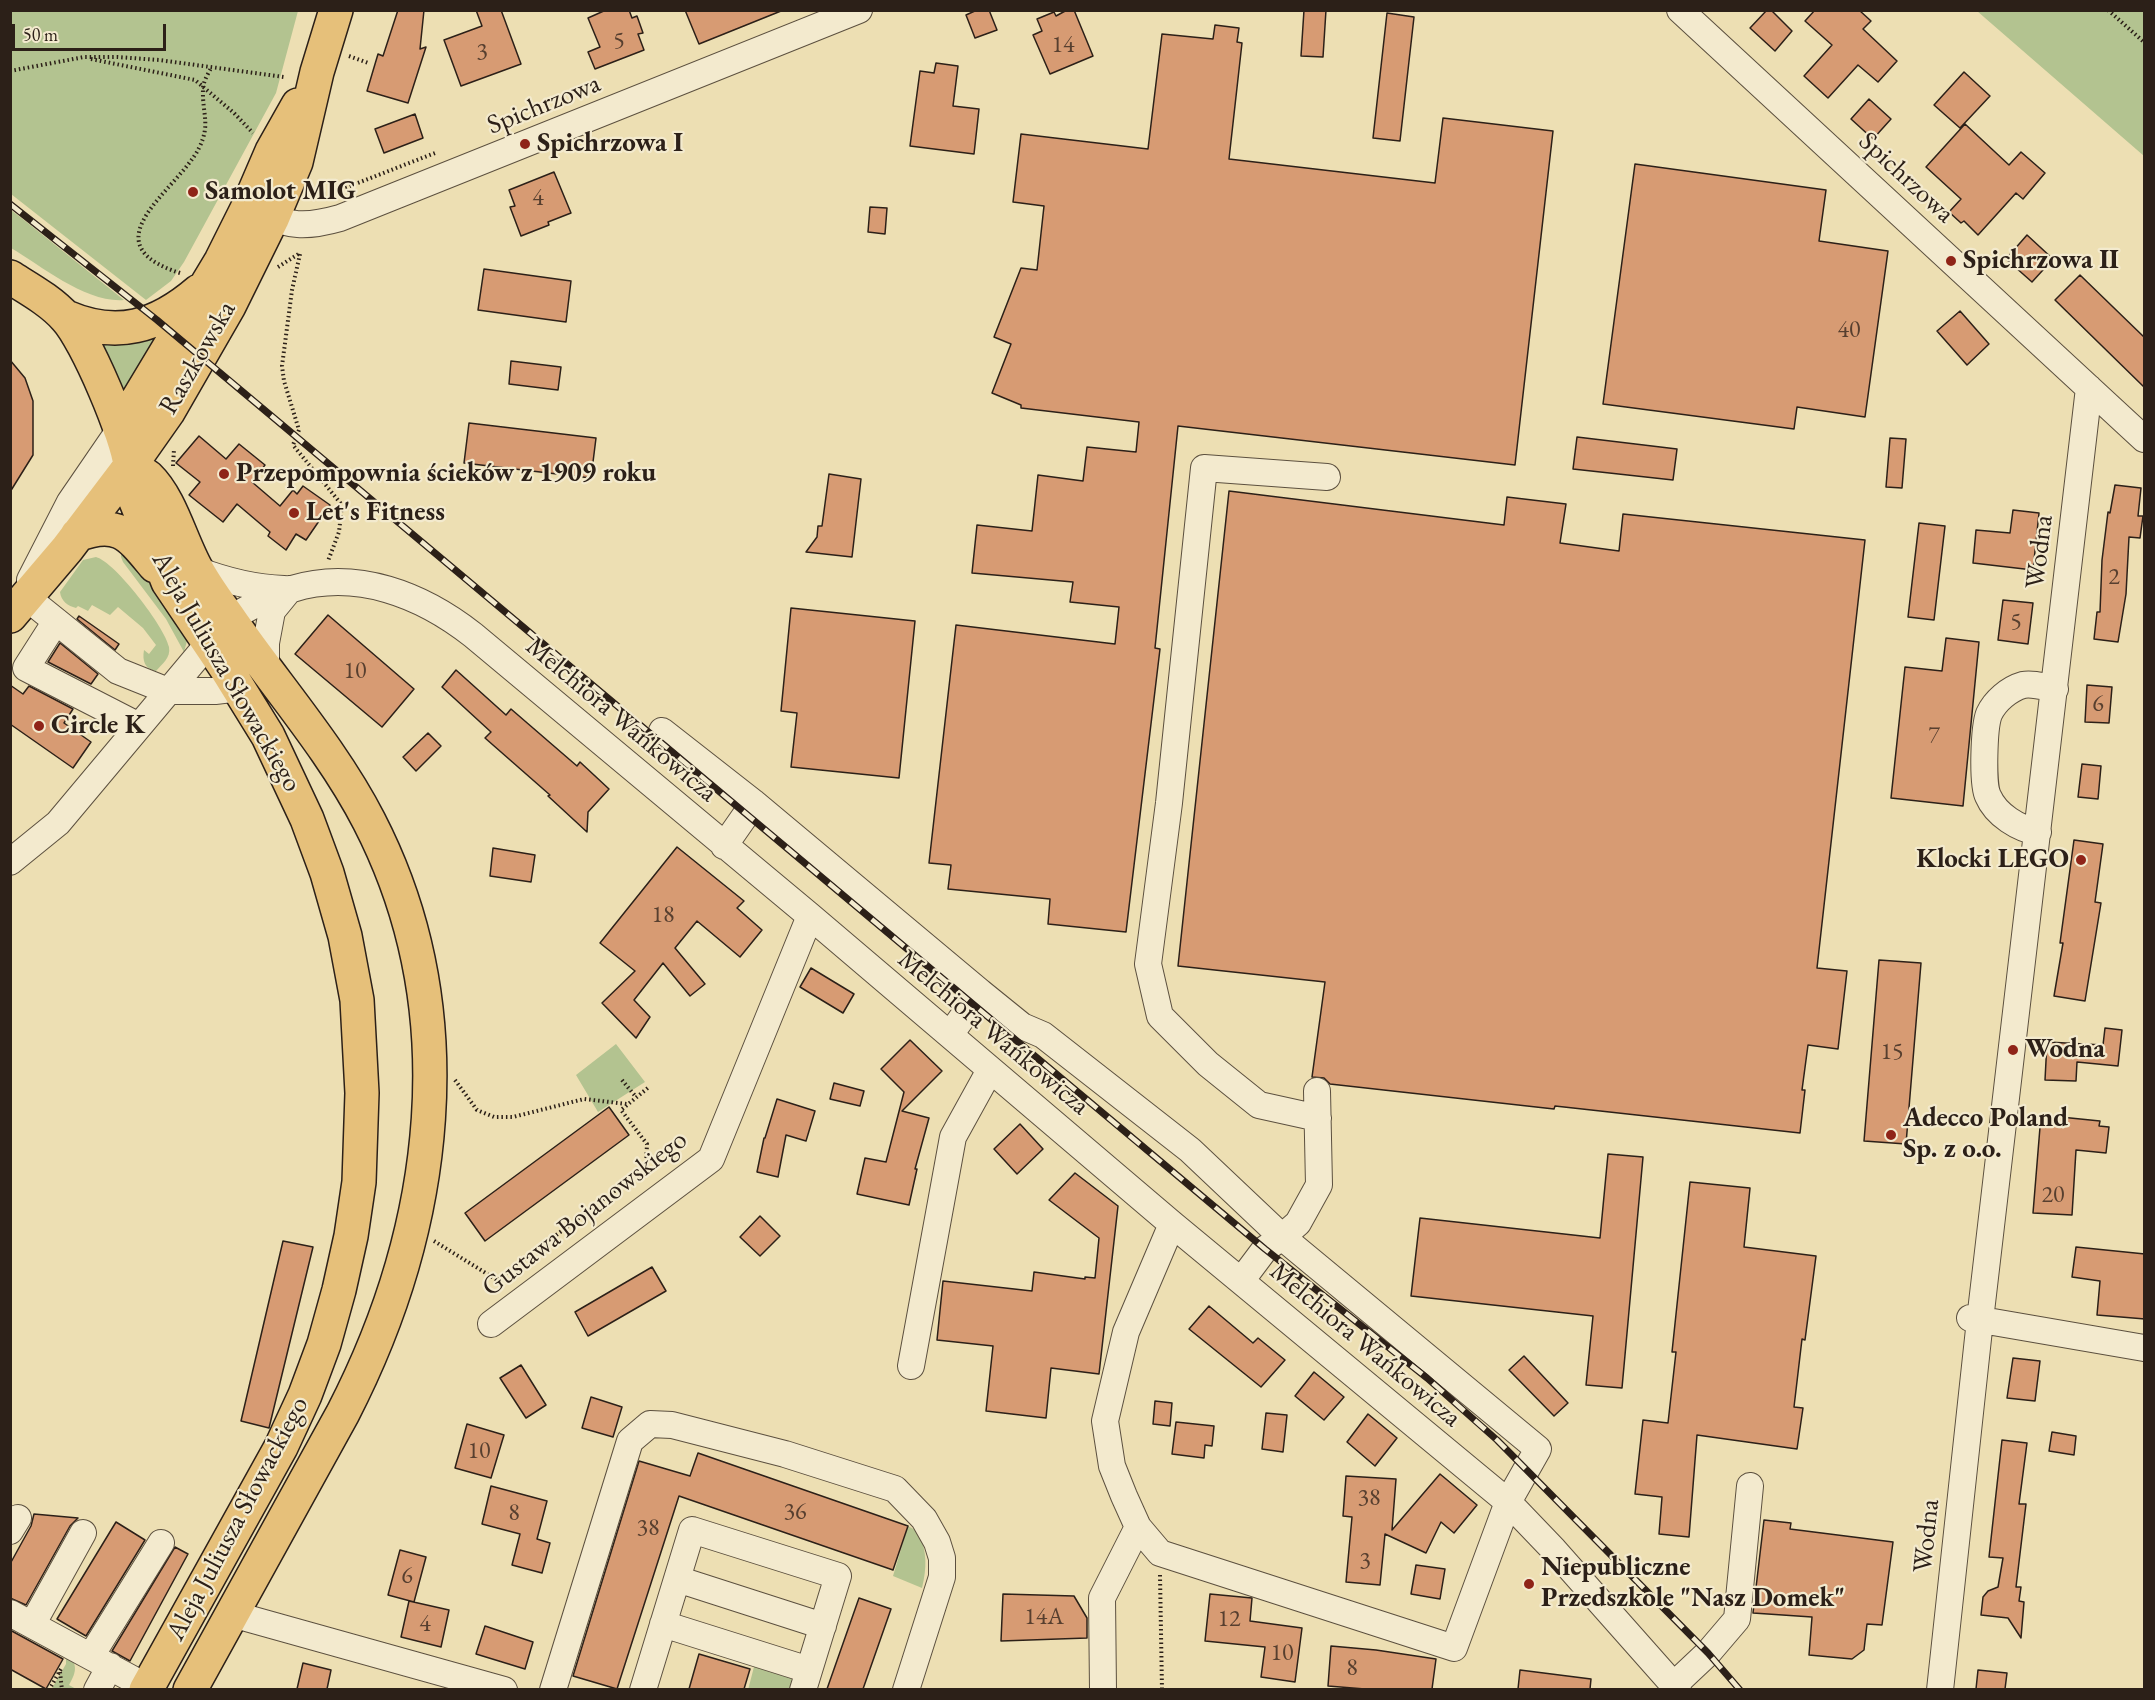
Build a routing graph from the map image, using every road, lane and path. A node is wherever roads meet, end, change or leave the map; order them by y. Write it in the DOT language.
graph roads {
  1 [pos="336,10"];
  2 [pos="859,10"];
  3 [pos="1680,10"];
  4 [pos="2108,10"];
  5 [pos="2145,42"];
  6 [pos="349,55"];
  7 [pos="84,57"];
  8 [pos="369,63"];
  9 [pos="211,68"];
  10 [pos="10,71"];
  11 [pos="284,77"];
  12 [pos="203,88"];
  13 [pos="255,135"];
  14 [pos="260,214"];
  15 [pos="271,273"];
  16 [pos="10,276"];
  17 [pos="197,278"];
  18 [pos="66,317"];
  19 [pos="2089,388"];
  20 [pos="120,429"];
  21 [pos="165,435"];
  22 [pos="2145,439"];
  23 [pos="130,466"];
  24 [pos="1327,477"];
  25 [pos="168,485"];
  26 [pos="77,535"];
  27 [pos="327,563"];
  28 [pos="183,576"];
  29 [pos="291,589"];
  30 [pos="17,607"];
  31 [pos="56,621"];
  32 [pos="219,630"];
  33 [pos="18,669"];
  34 [pos="253,679"];
  35 [pos="2055,689"];
  36 [pos="168,691"];
  37 [pos="139,726"];
  38 [pos="662,731"];
  39 [pos="754,803"];
  40 [pos="2038,832"];
  41 [pos="724,846"];
  42 [pos="10,862"];
  43 [pos="810,916"];
  44 [pos="980,992"];
  45 [pos="950,1035"];
  46 [pos="990,1070"];
  47 [pos="453,1077"];
  48 [pos="622,1080"];
  49 [pos="649,1087"];
  50 [pos="1317,1091"];
  51 [pos="636,1097"];
  52 [pos="628,1104"];
  53 [pos="1318,1118"];
  54 [pos="1172,1224"];
  55 [pos="1282,1238"];
  56 [pos="434,1241"];
  57 [pos="1241,1281"];
  58 [pos="1975,1319"];
  59 [pos="491,1324"];
  60 [pos="2145,1348"];
  61 [pos="911,1366"];
  62 [pos="1750,1486"];
  63 [pos="1508,1502"];
  64 [pos="1138,1527"];
  65 [pos="83,1533"];
  66 [pos="161,1543"];
  67 [pos="1160,1553"];
  68 [pos="677,1579"];
  69 [pos="232,1614"];
  70 [pos="21,1619"];
  71 [pos="663,1623"];
  72 [pos="823,1626"];
  73 [pos="100,1661"];
  74 [pos="59,1672"];
  75 [pos="806,1680"];
  76 [pos="1676,1687"];
  77 [pos="147,1688"];
  78 [pos="62,1689"];
  79 [pos="97,1689"];
  80 [pos="190,1689"];
  81 [pos="504,1689"];
  82 [pos="553,1689"];
  83 [pos="643,1689"];
  84 [pos="906,1689"];
  85 [pos="1103,1689"];
  86 [pos="1162,1689"];
  87 [pos="1940,1689"];
  1 -- 14 [label="main road, Raszkowska"];
  2 -- 14 [label="street, Spichrzowa"];
  3 -- 19 [label="street, Spichrzowa"];
  4 -- 5 [label="path"];
  6 -- 8 [label="path"];
  7 -- 9 [label="path"];
  7 -- 10 [label="path"];
  7 -- 12 [label="path"];
  9 -- 11 [label="path"];
  9 -- 12 [label="path"];
  12 -- 13 [label="path"];
  12 -- 17 [label="path"];
  14 -- 17 [label="main road, Raszkowska"];
  14 -- 21 [label="main road, Raszkowska"];
  15 -- 27 [label="path"];
  16 -- 18 [label="main road"];
  17 -- 18 [label="main road"];
  17 -- 20 [label="main road, Raszkowska"];
  18 -- 20 [label="main road, Aleja Juliusza Słowackiego"];
  19 -- 22 [label="street, Spichrzowa"];
  19 -- 35 [label="street, Wodna"];
  20 -- 23 [label="main road, Aleja Juliusza Słowackiego"];
  20 -- 30 [label="street, Raszkowska"];
  21 -- 23 [label="main road, Raszkowska"];
  21 -- 25 [label="main road, Aleja Juliusza Słowackiego"];
  21 -- 25 [label="path"];
  23 -- 25 [label="main road, Aleja Juliusza Słowackiego"];
  23 -- 26 [label="main road, Raszkowska"];
  23 -- 28 [label="main road, Aleja Juliusza Słowackiego"];
  24 -- 53 [label="street"];
  25 -- 28 [label="main road, Aleja Juliusza Słowackiego"];
  26 -- 28 [label="main road"];
  26 -- 30 [label="main road, Raszkowska"];
  28 -- 29 [label="street"];
  28 -- 32 [label="main road, Aleja Juliusza Słowackiego"];
  29 -- 32 [label="street, Melchiora Wańkowicza"];
  29 -- 34 [label="street"];
  29 -- 41 [label="street, Melchiora Wańkowicza"];
  30 -- 31 [label="street"];
  31 -- 33 [label="street"];
  31 -- 36 [label="street"];
  32 -- 34 [label="main road, Aleja Juliusza Słowackiego"];
  32 -- 36 [label="street"];
  33 -- 37 [label="street"];
  34 -- 36 [label="street"];
  34 -- 69 [label="main road, Aleja Juliusza Słowackiego"];
  34 -- 77 [label="main road, Aleja Juliusza Słowackiego"];
  35 -- 40 [label="street, Wodna"];
  35 -- 40 [label="street"];
  36 -- 37 [label="street"];
  37 -- 42 [label="street"];
  38 -- 39 [label="street"];
  39 -- 41 [label="street"];
  39 -- 44 [label="street"];
  40 -- 58 [label="street, Wodna"];
  41 -- 43 [label="street, Melchiora Wańkowicza"];
  43 -- 45 [label="street, Melchiora Wańkowicza"];
  43 -- 59 [label="street, Gustawa Bojanowskiego"];
  44 -- 45 [label="street"];
  44 -- 55 [label="street"];
  45 -- 46 [label="street, Melchiora Wańkowicza"];
  46 -- 54 [label="street, Melchiora Wańkowicza"];
  46 -- 61 [label="street"];
  47 -- 52 [label="path"];
  48 -- 51 [label="path"];
  49 -- 51 [label="path"];
  50 -- 53 [label="street"];
  51 -- 52 [label="path"];
  52 -- 56 [label="path"];
  53 -- 55 [label="street"];
  54 -- 57 [label="street, Melchiora Wańkowicza"];
  54 -- 64 [label="street"];
  55 -- 57 [label="street"];
  55 -- 63 [label="street"];
  57 -- 63 [label="street, Melchiora Wańkowicza"];
  58 -- 60 [label="street"];
  58 -- 87 [label="street, Wodna"];
  62 -- 76 [label="street"];
  63 -- 67 [label="street"];
  63 -- 76 [label="street, Melchiora Wańkowicza"];
  64 -- 67 [label="street"];
  64 -- 85 [label="street"];
  65 -- 70 [label="street"];
  66 -- 73 [label="street"];
  67 -- 86 [label="path"];
  68 -- 71 [label="street"];
  68 -- 72 [label="street"];
  68 -- 72 [label="street"];
  69 -- 80 [label="main road, Aleja Juliusza Słowackiego"];
  69 -- 81 [label="street"];
  70 -- 73 [label="street"];
  71 -- 75 [label="street"];
  71 -- 83 [label="street"];
  72 -- 75 [label="street"];
  73 -- 77 [label="street"];
  73 -- 79 [label="street"];
  74 -- 78 [label="path"];
  82 -- 84 [label="street"];
}
